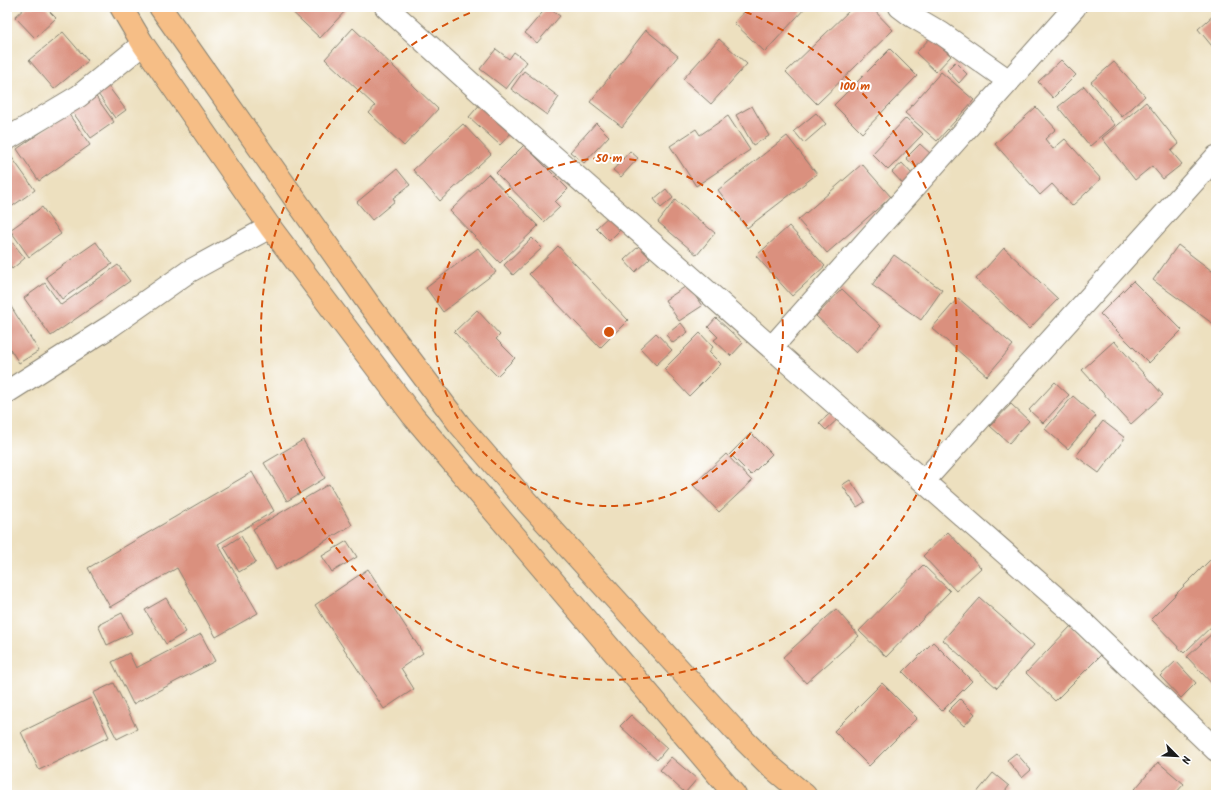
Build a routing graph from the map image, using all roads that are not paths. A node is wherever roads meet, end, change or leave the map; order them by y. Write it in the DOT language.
graph roads {
  1 [pos="120,7"];
  2 [pos="160,7"];
  3 [pos="386,7"];
  4 [pos="900,7"];
  5 [pos="1075,7"];
  6 [pos="143,44"];
  7 [pos="1009,80"];
  8 [pos="7,139"];
  9 [pos="1216,157"];
  10 [pos="270,227"];
  11 [pos="772,347"];
  12 [pos="7,392"];
  13 [pos="924,481"];
  14 [pos="1216,750"];
  15 [pos="735,795"];
  16 [pos="805,795"];
  1 -- 6 [label="main road"];
  2 -- 16 [label="main road"];
  3 -- 11 [label="street"];
  4 -- 7 [label="street"];
  5 -- 7 [label="street"];
  6 -- 8 [label="street"];
  6 -- 10 [label="main road"];
  7 -- 11 [label="street"];
  9 -- 13 [label="street"];
  10 -- 12 [label="street"];
  10 -- 15 [label="main road"];
  11 -- 13 [label="street"];
  13 -- 14 [label="street"];
}
